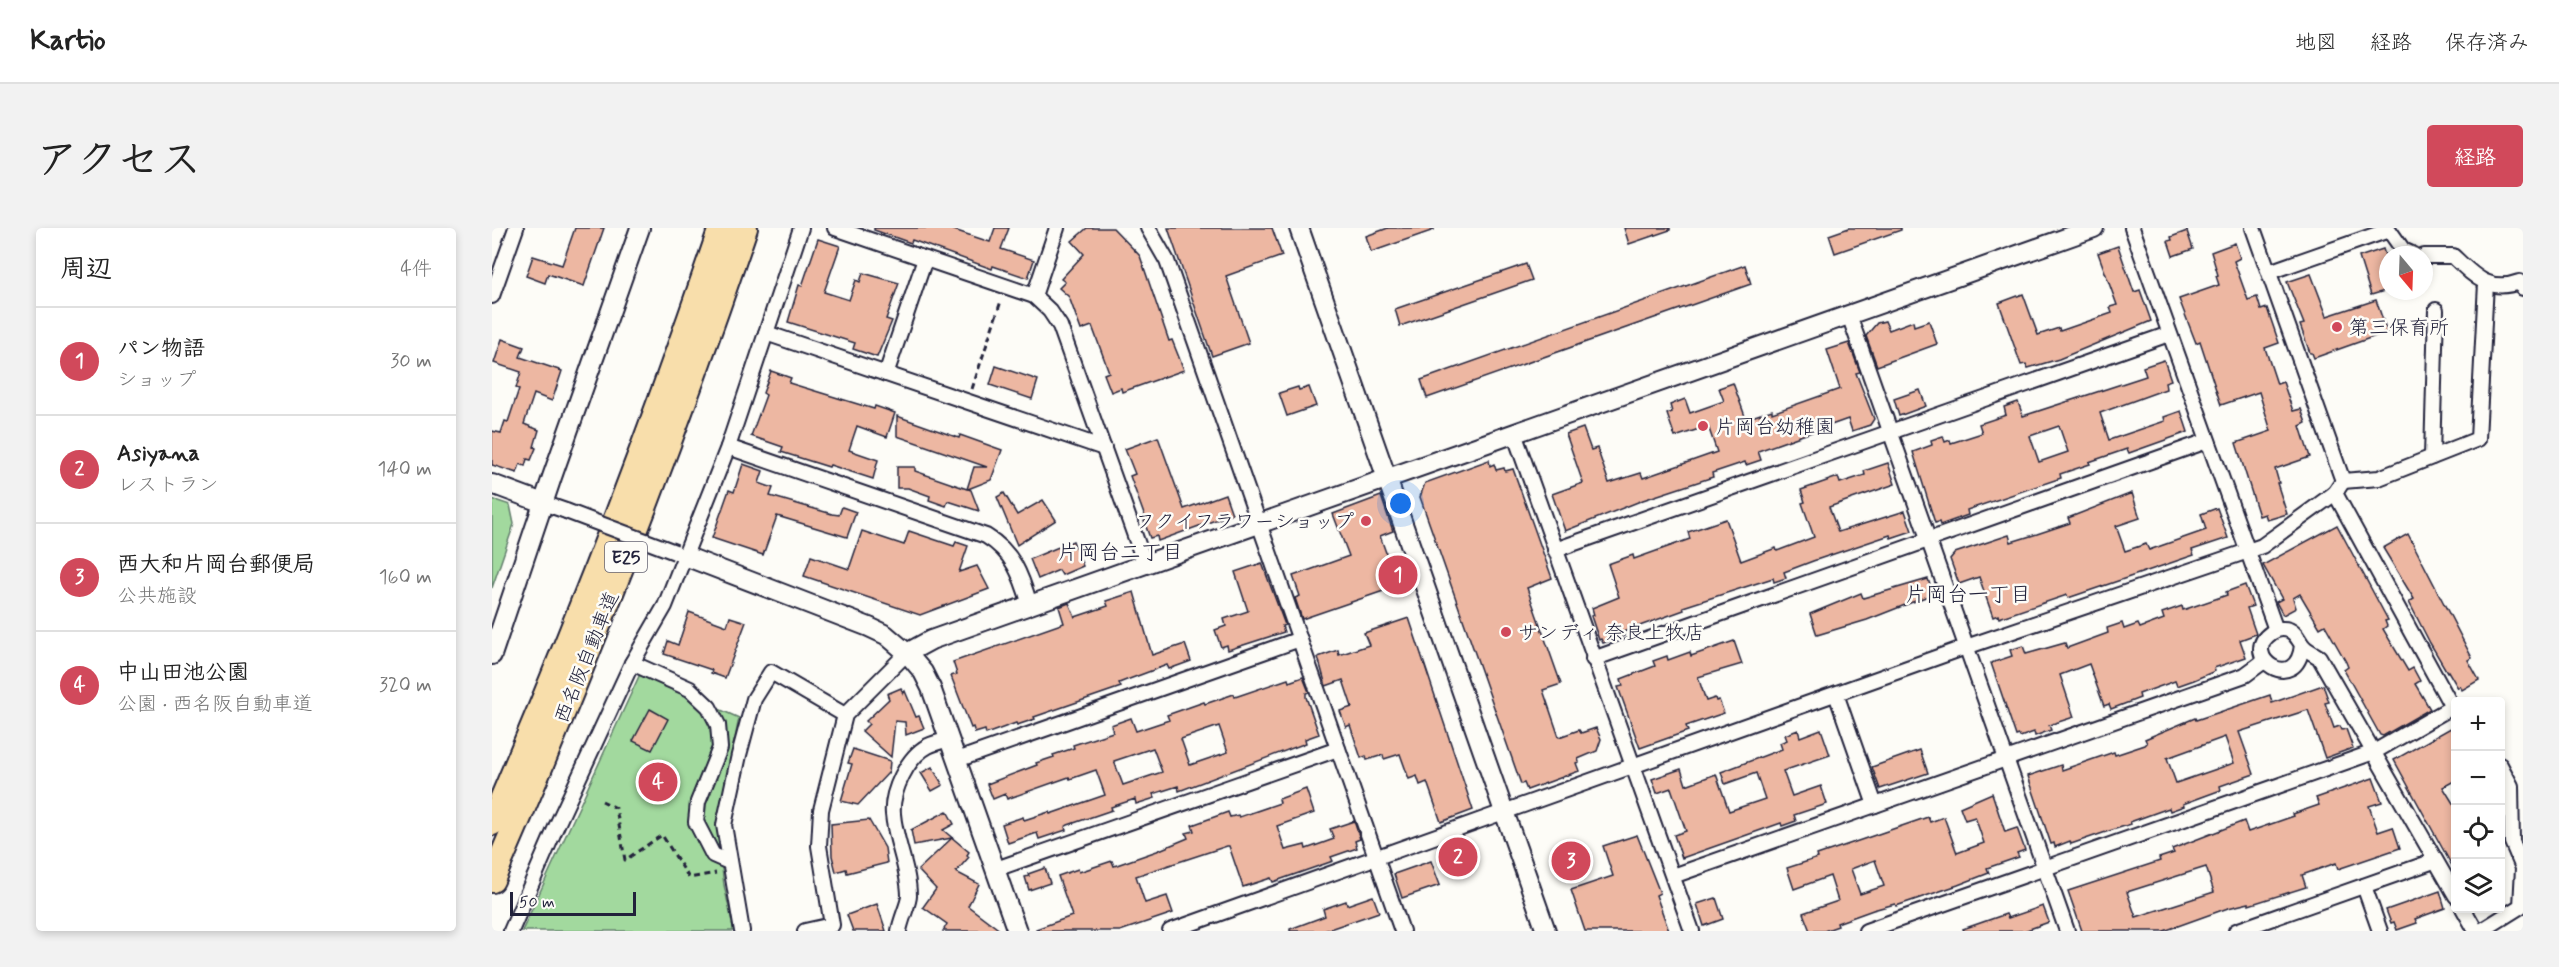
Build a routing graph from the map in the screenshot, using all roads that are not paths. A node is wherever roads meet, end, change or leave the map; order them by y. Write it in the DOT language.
graph roads {
  1 [pos="516,228"];
  2 [pos="640,228"];
  3 [pos="720,228"];
  4 [pos="745,228"];
  5 [pos="801,228"];
  6 [pos="835,228"];
  7 [pos="1057,228"];
  8 [pos="1148,228"];
  9 [pos="1299,228"];
  10 [pos="2094,228"];
  11 [pos="2132,228"];
  12 [pos="2253,228"];
  13 [pos="2400,246"];
  14 [pos="2433,256"];
  15 [pos="925,259"];
  16 [pos="497,265"];
  17 [pos="2269,272"];
  18 [pos="2522,282"];
  19 [pos="2486,283"];
  20 [pos="492,296"];
  21 [pos="1034,296"];
  22 [pos="2436,309"];
  23 [pos="1849,315"];
  24 [pos="766,333"];
  25 [pos="2169,334"];
  26 [pos="886,374"];
  27 [pos="1890,431"];
  28 [pos="1514,433"];
  29 [pos="2207,441"];
  30 [pos="728,447"];
  31 [pos="1104,448"];
  32 [pos="2432,456"];
  33 [pos="1386,478"];
  34 [pos="2343,481"];
  35 [pos="492,484"];
  36 [pos="2335,493"];
  37 [pos="543,502"];
  38 [pos="1259,523"];
  39 [pos="1928,540"];
  40 [pos="1555,550"];
  41 [pos="2247,551"];
  42 [pos="680,554"];
  43 [pos="1145,564"];
  44 [pos="1030,604"];
  45 [pos="2276,630"];
  46 [pos="1300,639"];
  47 [pos="2302,645"];
  48 [pos="1966,647"];
  49 [pos="907,653"];
  50 [pos="492,655"];
  51 [pos="1593,659"];
  52 [pos="2264,661"];
  53 [pos="632,663"];
  54 [pos="1836,694"];
  55 [pos="2451,702"];
  56 [pos="2451,709"];
  57 [pos="845,715"];
  58 [pos="950,739"];
  59 [pos="1338,749"];
  60 [pos="2374,752"];
  61 [pos="2006,759"];
  62 [pos="957,760"];
  63 [pos="1632,766"];
  64 [pos="2505,775"];
  65 [pos="1875,806"];
  66 [pos="1505,812"];
  67 [pos="492,823"];
  68 [pos="1377,859"];
  69 [pos="2434,861"];
  70 [pos="729,866"];
  71 [pos="2044,868"];
  72 [pos="996,869"];
  73 [pos="1673,876"];
  74 [pos="492,880"];
  75 [pos="2364,886"];
  76 [pos="2451,888"];
  77 [pos="2465,913"];
  78 [pos="511,931"];
  79 [pos="742,931"];
  80 [pos="805,931"];
  81 [pos="899,931"];
  82 [pos="1017,931"];
  83 [pos="1170,931"];
  84 [pos="1402,931"];
  85 [pos="1546,931"];
  86 [pos="1692,931"];
  87 [pos="1866,931"];
  88 [pos="2067,931"];
  89 [pos="2236,931"];
  90 [pos="2379,931"];
  91 [pos="2476,931"];
  92 [pos="2481,931"];
  1 -- 16 [label="street"];
  2 -- 37 [label="street"];
  3 -- 67 [label="highway, 西名阪自動車道 / E25"];
  4 -- 74 [label="highway, 西名阪自動車道 / E25"];
  5 -- 24 [label="street"];
  6 -- 15 [label="street"];
  7 -- 21 [label="street"];
  8 -- 38 [label="street"];
  9 -- 33 [label="street"];
  10 -- 23 [label="street"];
  11 -- 25 [label="street"];
  12 -- 17 [label="street"];
  13 -- 17 [label="street"];
  14 -- 19 [label="street"];
  15 -- 21 [label="street"];
  15 -- 26 [label="street"];
  16 -- 20 [label="street"];
  17 -- 34 [label="street"];
  18 -- 19 [label="street"];
  19 -- 32 [label="street"];
  21 -- 31 [label="street"];
  22 -- 32 [label="street"];
  23 -- 27 [label="street"];
  23 -- 28 [label="street"];
  24 -- 26 [label="street"];
  24 -- 30 [label="street"];
  25 -- 27 [label="street"];
  25 -- 29 [label="street"];
  26 -- 31 [label="street"];
  27 -- 39 [label="street"];
  27 -- 40 [label="street"];
  28 -- 33 [label="street"];
  28 -- 40 [label="street"];
  29 -- 39 [label="street"];
  29 -- 41 [label="street"];
  30 -- 42 [label="street"];
  30 -- 44 [label="street"];
  31 -- 43 [label="street"];
  32 -- 34 [label="street"];
  33 -- 38 [label="street"];
  33 -- 66 [label="street"];
  34 -- 36 [label="street"];
  35 -- 37 [label="street"];
  36 -- 41 [label="street"];
  36 -- 55 [label="street"];
  37 -- 42 [label="street, bridge"];
  37 -- 50 [label="street"];
  38 -- 43 [label="street"];
  38 -- 46 [label="street"];
  39 -- 48 [label="street"];
  39 -- 51 [label="street"];
  40 -- 51 [label="street"];
  41 -- 45 [label="street"];
  41 -- 48 [label="street"];
  42 -- 49 [label="street"];
  42 -- 53 [label="street"];
  43 -- 44 [label="street"];
  44 -- 49 [label="street"];
  45 -- 47 [label="street"];
  45 -- 52 [label="street"];
  46 -- 59 [label="street"];
  46 -- 62 [label="street"];
  47 -- 52 [label="street"];
  47 -- 60 [label="street"];
  48 -- 54 [label="street"];
  48 -- 61 [label="street"];
  49 -- 57 [label="street"];
  49 -- 58 [label="street"];
  51 -- 63 [label="street"];
  52 -- 61 [label="street"];
  53 -- 70 [label="street"];
  53 -- 78 [label="street"];
  54 -- 63 [label="street"];
  54 -- 65 [label="street"];
  56 -- 60 [label="street"];
  57 -- 70 [label="street"];
  57 -- 80 [label="street"];
  58 -- 62 [label="street"];
  58 -- 81 [label="street"];
  59 -- 68 [label="street"];
  59 -- 72 [label="street"];
  60 -- 69 [label="street"];
  60 -- 71 [label="street"];
  61 -- 65 [label="street"];
  61 -- 71 [label="street"];
  62 -- 72 [label="street"];
  63 -- 66 [label="street"];
  63 -- 73 [label="street"];
  64 -- 92 [label="street"];
  65 -- 73 [label="street"];
  66 -- 68 [label="street"];
  66 -- 85 [label="street"];
  68 -- 83 [label="street"];
  68 -- 84 [label="street"];
  69 -- 75 [label="street"];
  69 -- 76 [label="street"];
  70 -- 79 [label="street"];
  71 -- 87 [label="street"];
  71 -- 88 [label="street"];
  72 -- 82 [label="street"];
  73 -- 86 [label="street"];
  75 -- 89 [label="street"];
  75 -- 90 [label="street"];
  77 -- 91 [label="street"];
}
